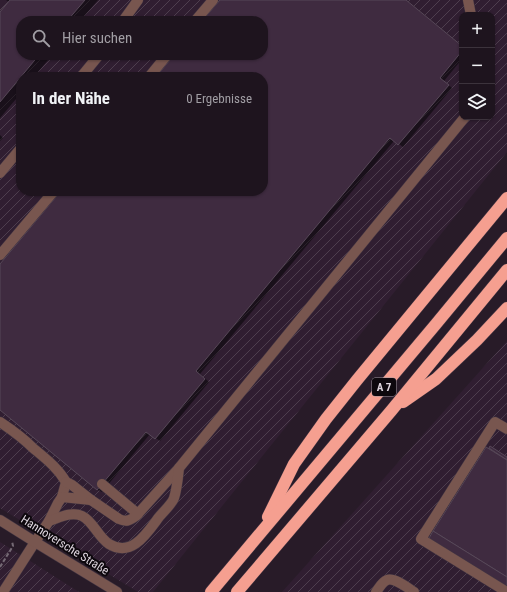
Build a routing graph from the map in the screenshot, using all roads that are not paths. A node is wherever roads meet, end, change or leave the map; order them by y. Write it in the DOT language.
graph roads {
  1 [pos="138,0"];
  2 [pos="213,0"];
  3 [pos="468,0"];
  4 [pos="470,12"];
  5 [pos="127,16"];
  6 [pos="199,16"];
  7 [pos="95,60"];
  8 [pos="163,60"];
  9 [pos="85,72"];
  10 [pos="152,72"];
  11 [pos="464,120"];
  12 [pos="16,154"];
  13 [pos="0,174"];
  14 [pos="50,196"];
  15 [pos="507,198"];
  16 [pos="507,238"];
  17 [pos="0,256"];
  18 [pos="507,270"];
  19 [pos="507,308"];
  20 [pos="391,410"];
  21 [pos="0,422"];
  22 [pos="507,429"];
  23 [pos="179,468"];
  24 [pos="66,482"];
  25 [pos="102,484"];
  26 [pos="60,500"];
  27 [pos="91,500"];
  28 [pos="138,514"];
  29 [pos="0,520"];
  30 [pos="49,521"];
  31 [pos="260,535"];
  32 [pos="34,542"];
  33 [pos="3,592"];
  34 [pos="116,592"];
  35 [pos="211,592"];
  36 [pos="237,592"];
  37 [pos="376,592"];
  38 [pos="414,592"];
  39 [pos="507,592"];
  1 -- 5 [label="street"];
  2 -- 6 [label="street"];
  3 -- 4 [label="street"];
  7 -- 9 [label="street"];
  8 -- 10 [label="street"];
  11 -- 23 [label="street"];
  12 -- 13 [label="street"];
  14 -- 17 [label="street"];
  15 -- 31 [label="highway"];
  16 -- 31 [label="highway, A 7"];
  18 -- 20 [label="highway, A 7"];
  19 -- 20 [label="highway"];
  20 -- 36 [label="highway, A 7"];
  21 -- 24 [label="street"];
  22 -- 39 [label="street"];
  23 -- 28 [label="street"];
  23 -- 30 [label="street"];
  24 -- 26 [label="street"];
  24 -- 27 [label="street"];
  25 -- 28 [label="street"];
  26 -- 27 [label="street"];
  26 -- 30 [label="street"];
  27 -- 28 [label="street"];
  29 -- 32 [label="street, Hannoversche Straße"];
  30 -- 32 [label="street"];
  31 -- 35 [label="highway, A 7"];
  32 -- 33 [label="street"];
  32 -- 34 [label="street, Hannoversche Straße"];
  37 -- 38 [label="street"];
}
